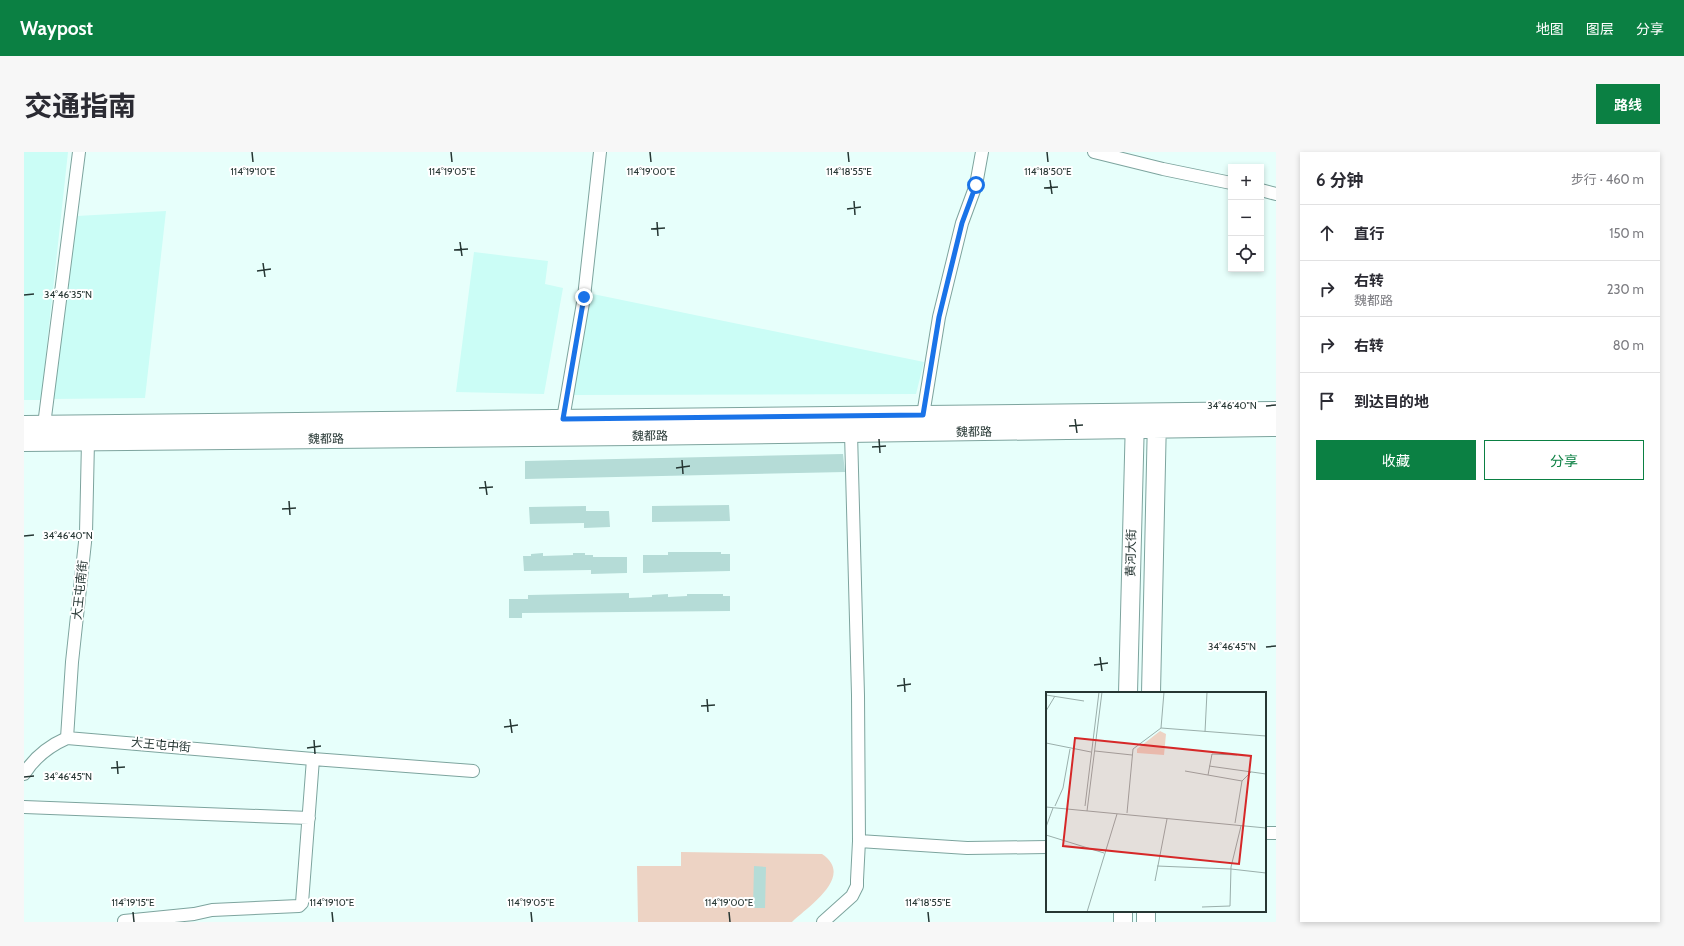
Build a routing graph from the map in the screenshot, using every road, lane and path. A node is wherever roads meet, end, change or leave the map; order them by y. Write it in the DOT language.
graph roads {
  1 [pos="79,152"];
  2 [pos="600,152"];
  3 [pos="982,152"];
  4 [pos="1094,152"];
  5 [pos="1228,182"];
  6 [pos="1264,191"];
  7 [pos="1276,194"];
  8 [pos="1276,411"];
  9 [pos="923,415"];
  10 [pos="563,419"];
  11 [pos="1134,421"];
  12 [pos="1157,421"];
  13 [pos="24,425"];
  14 [pos="44,425"];
  15 [pos="1276,427"];
  16 [pos="852,433"];
  17 [pos="88,441"];
  18 [pos="24,442"];
  19 [pos="1128,692"];
  20 [pos="1151,692"];
  21 [pos="66,738"];
  22 [pos="313,759"];
  23 [pos="472,770"];
  24 [pos="24,774"];
  25 [pos="24,807"];
  26 [pos="309,818"];
  27 [pos="859,841"];
  28 [pos="1046,847"];
  29 [pos="124,921"];
  30 [pos="823,922"];
  1 -- 14 [label="street"];
  2 -- 10 [label="street"];
  3 -- 9 [label="street"];
  4 -- 5 [label="street"];
  6 -- 7 [label="street"];
  8 -- 12 [label="main road, 魏都路"];
  9 -- 10 [label="main road, 魏都路"];
  9 -- 11 [label="main road, 魏都路"];
  10 -- 14 [label="main road, 魏都路"];
  11 -- 12 [label="main road, 魏都路"];
  11 -- 16 [label="main road, 魏都路"];
  11 -- 19 [label="main road, 黄河大街"];
  12 -- 15 [label="main road, 魏都路"];
  12 -- 20 [label="main road, 黄河大街"];
  13 -- 14 [label="main road, 魏都路"];
  16 -- 17 [label="main road, 魏都路"];
  16 -- 27 [label="street"];
  17 -- 18 [label="main road, 魏都路"];
  17 -- 21 [label="street, 大王屯南街"];
  21 -- 22 [label="street, 大王屯中街"];
  21 -- 24 [label="street"];
  22 -- 23 [label="street, 大王屯中街"];
  22 -- 26 [label="street"];
  25 -- 26 [label="street"];
  26 -- 29 [label="street"];
  27 -- 28 [label="street"];
  27 -- 30 [label="street"];
}
